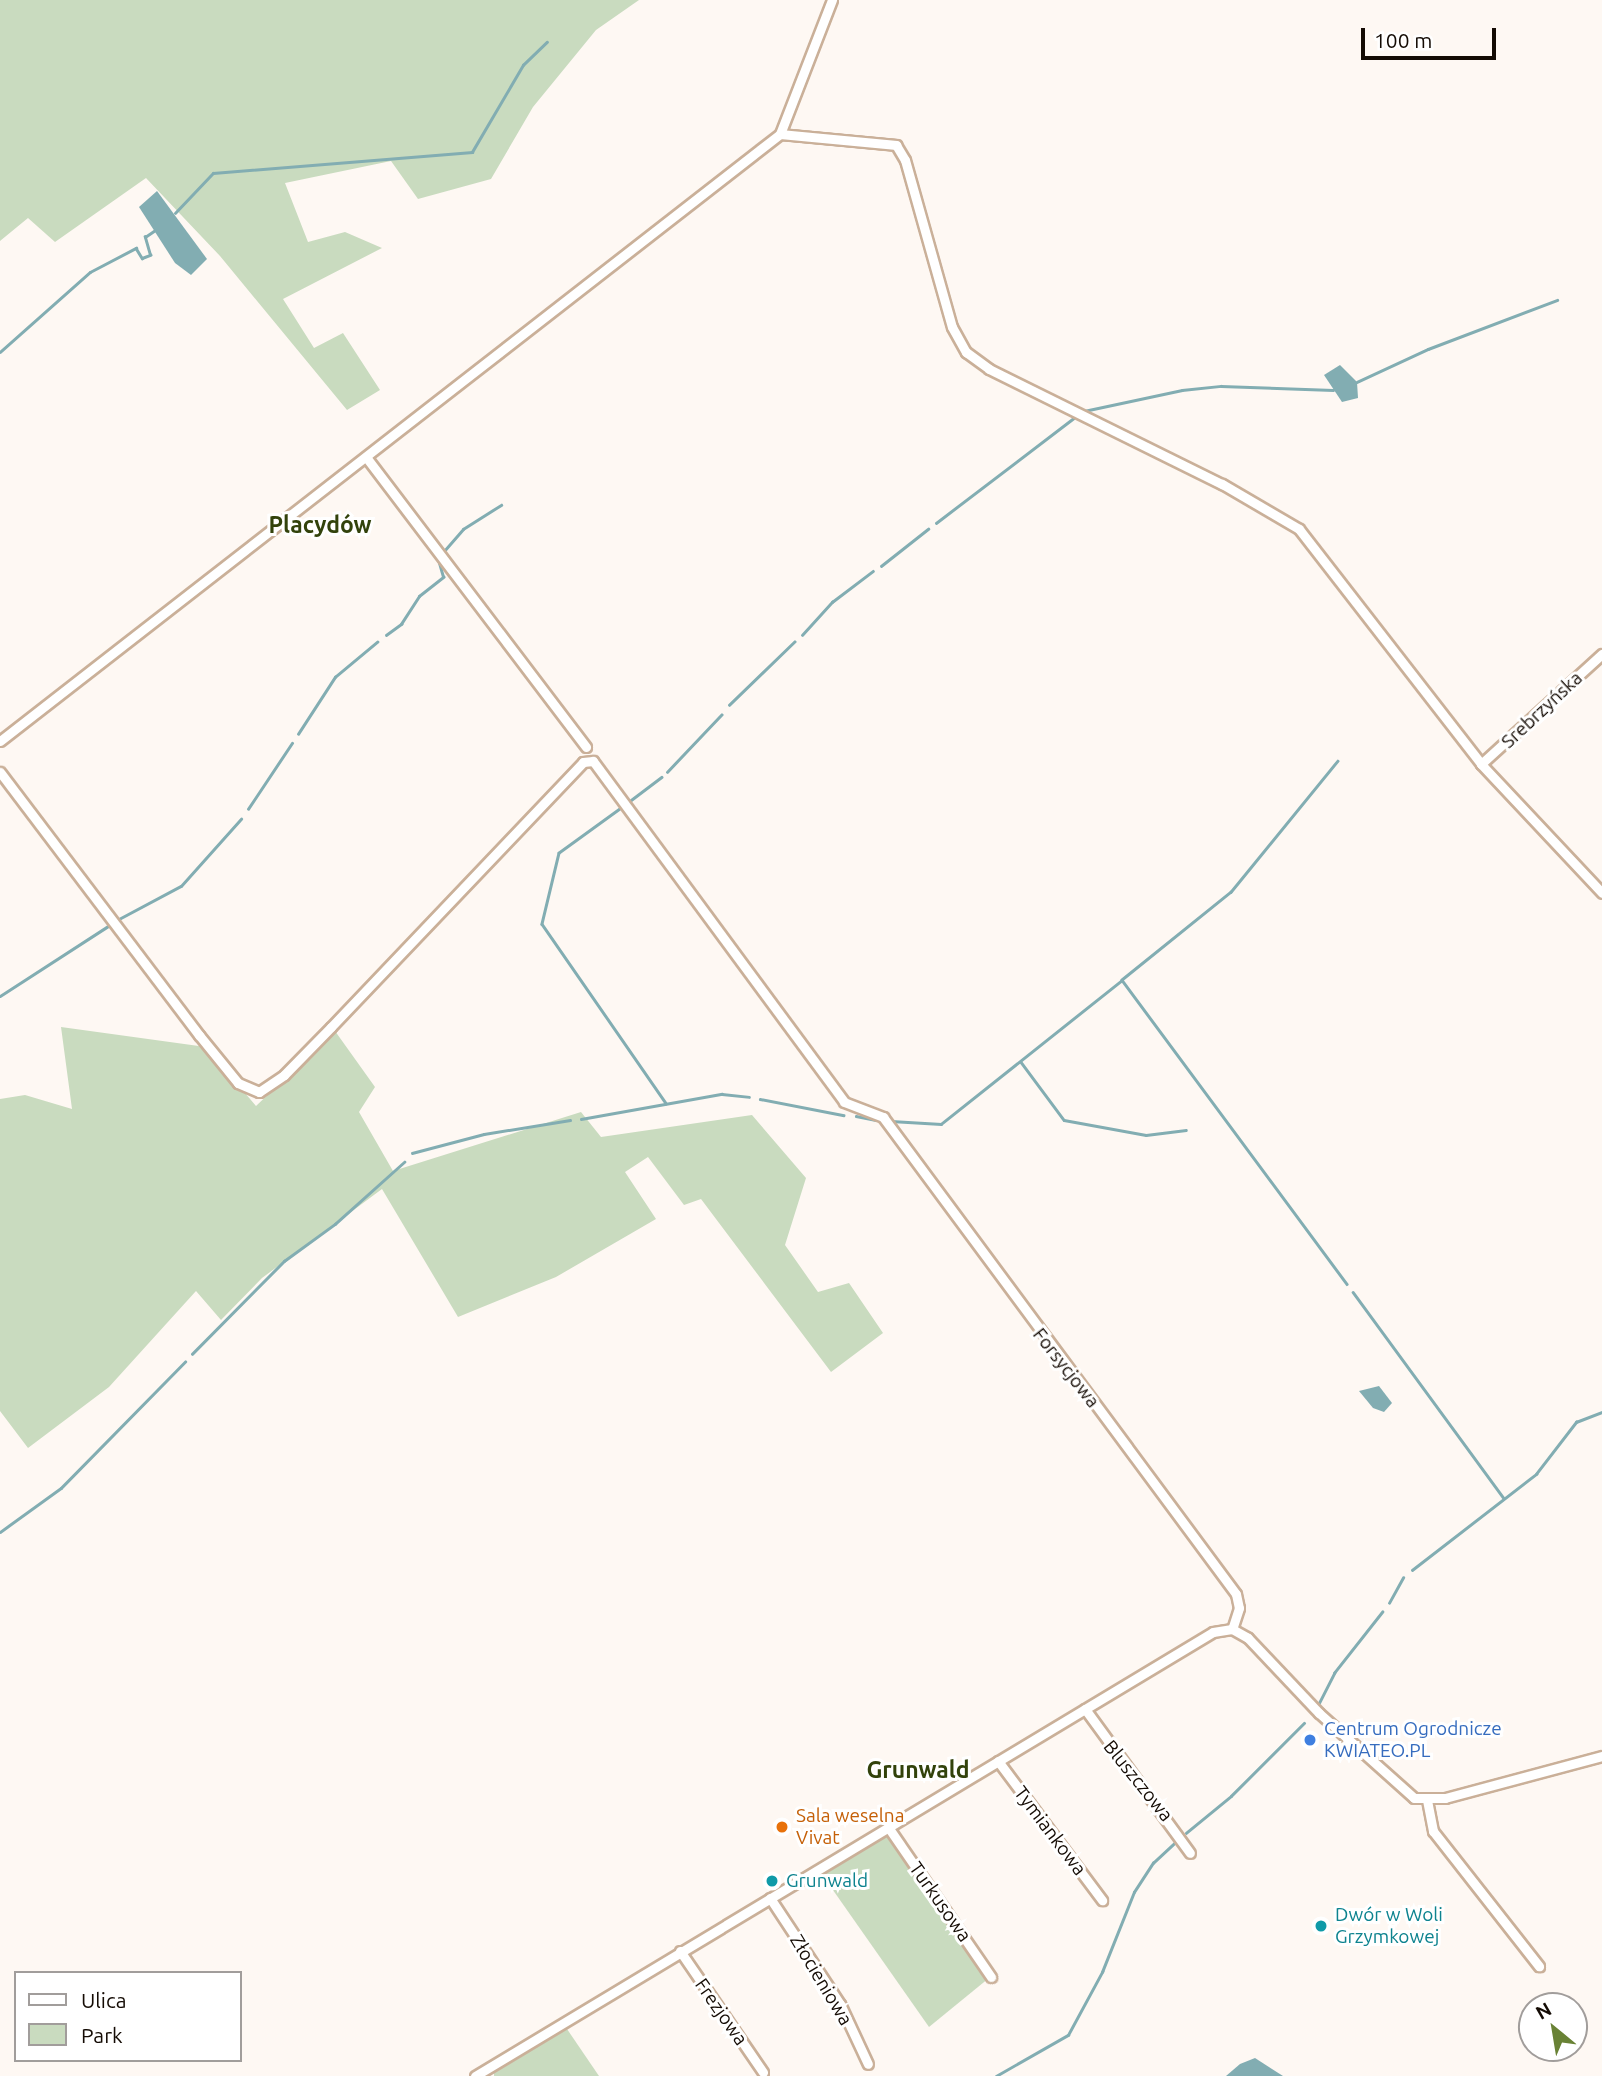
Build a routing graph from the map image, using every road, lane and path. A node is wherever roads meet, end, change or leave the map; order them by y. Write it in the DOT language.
graph roads {
  1 [pos="832,0"];
  2 [pos="780,134"];
  3 [pos="366,457"];
  4 [pos="1602,654"];
  5 [pos="0,741"];
  6 [pos="586,747"];
  7 [pos="1481,764"];
  8 [pos="0,772"];
  9 [pos="1602,893"];
  10 [pos="1231,1629"];
  11 [pos="1085,1709"];
  12 [pos="1602,1756"];
  13 [pos="998,1761"];
  14 [pos="1427,1800"];
  15 [pos="888,1828"];
  16 [pos="1190,1853"];
  17 [pos="770,1898"];
  18 [pos="1102,1900"];
  19 [pos="680,1951"];
  20 [pos="1539,1966"];
  21 [pos="991,1977"];
  22 [pos="868,2064"];
  23 [pos="763,2072"];
  24 [pos="475,2076"];
  1 -- 2 [label="street"];
  2 -- 3 [label="street"];
  2 -- 7 [label="street"];
  3 -- 5 [label="street"];
  3 -- 6 [label="street"];
  4 -- 7 [label="street, Srebrzyńska"];
  7 -- 9 [label="street"];
  8 -- 10 [label="street, Forsycjowa"];
  10 -- 11 [label="street"];
  10 -- 14 [label="street"];
  11 -- 13 [label="street"];
  11 -- 16 [label="street, Bluszczowa"];
  12 -- 14 [label="street"];
  13 -- 15 [label="street"];
  13 -- 18 [label="street, Tymiankowa"];
  14 -- 20 [label="street"];
  15 -- 17 [label="street"];
  15 -- 21 [label="street, Turkusowa"];
  17 -- 19 [label="street"];
  17 -- 22 [label="street, Złocieniowa"];
  19 -- 23 [label="street, Frezjowa"];
  19 -- 24 [label="street"];
}
